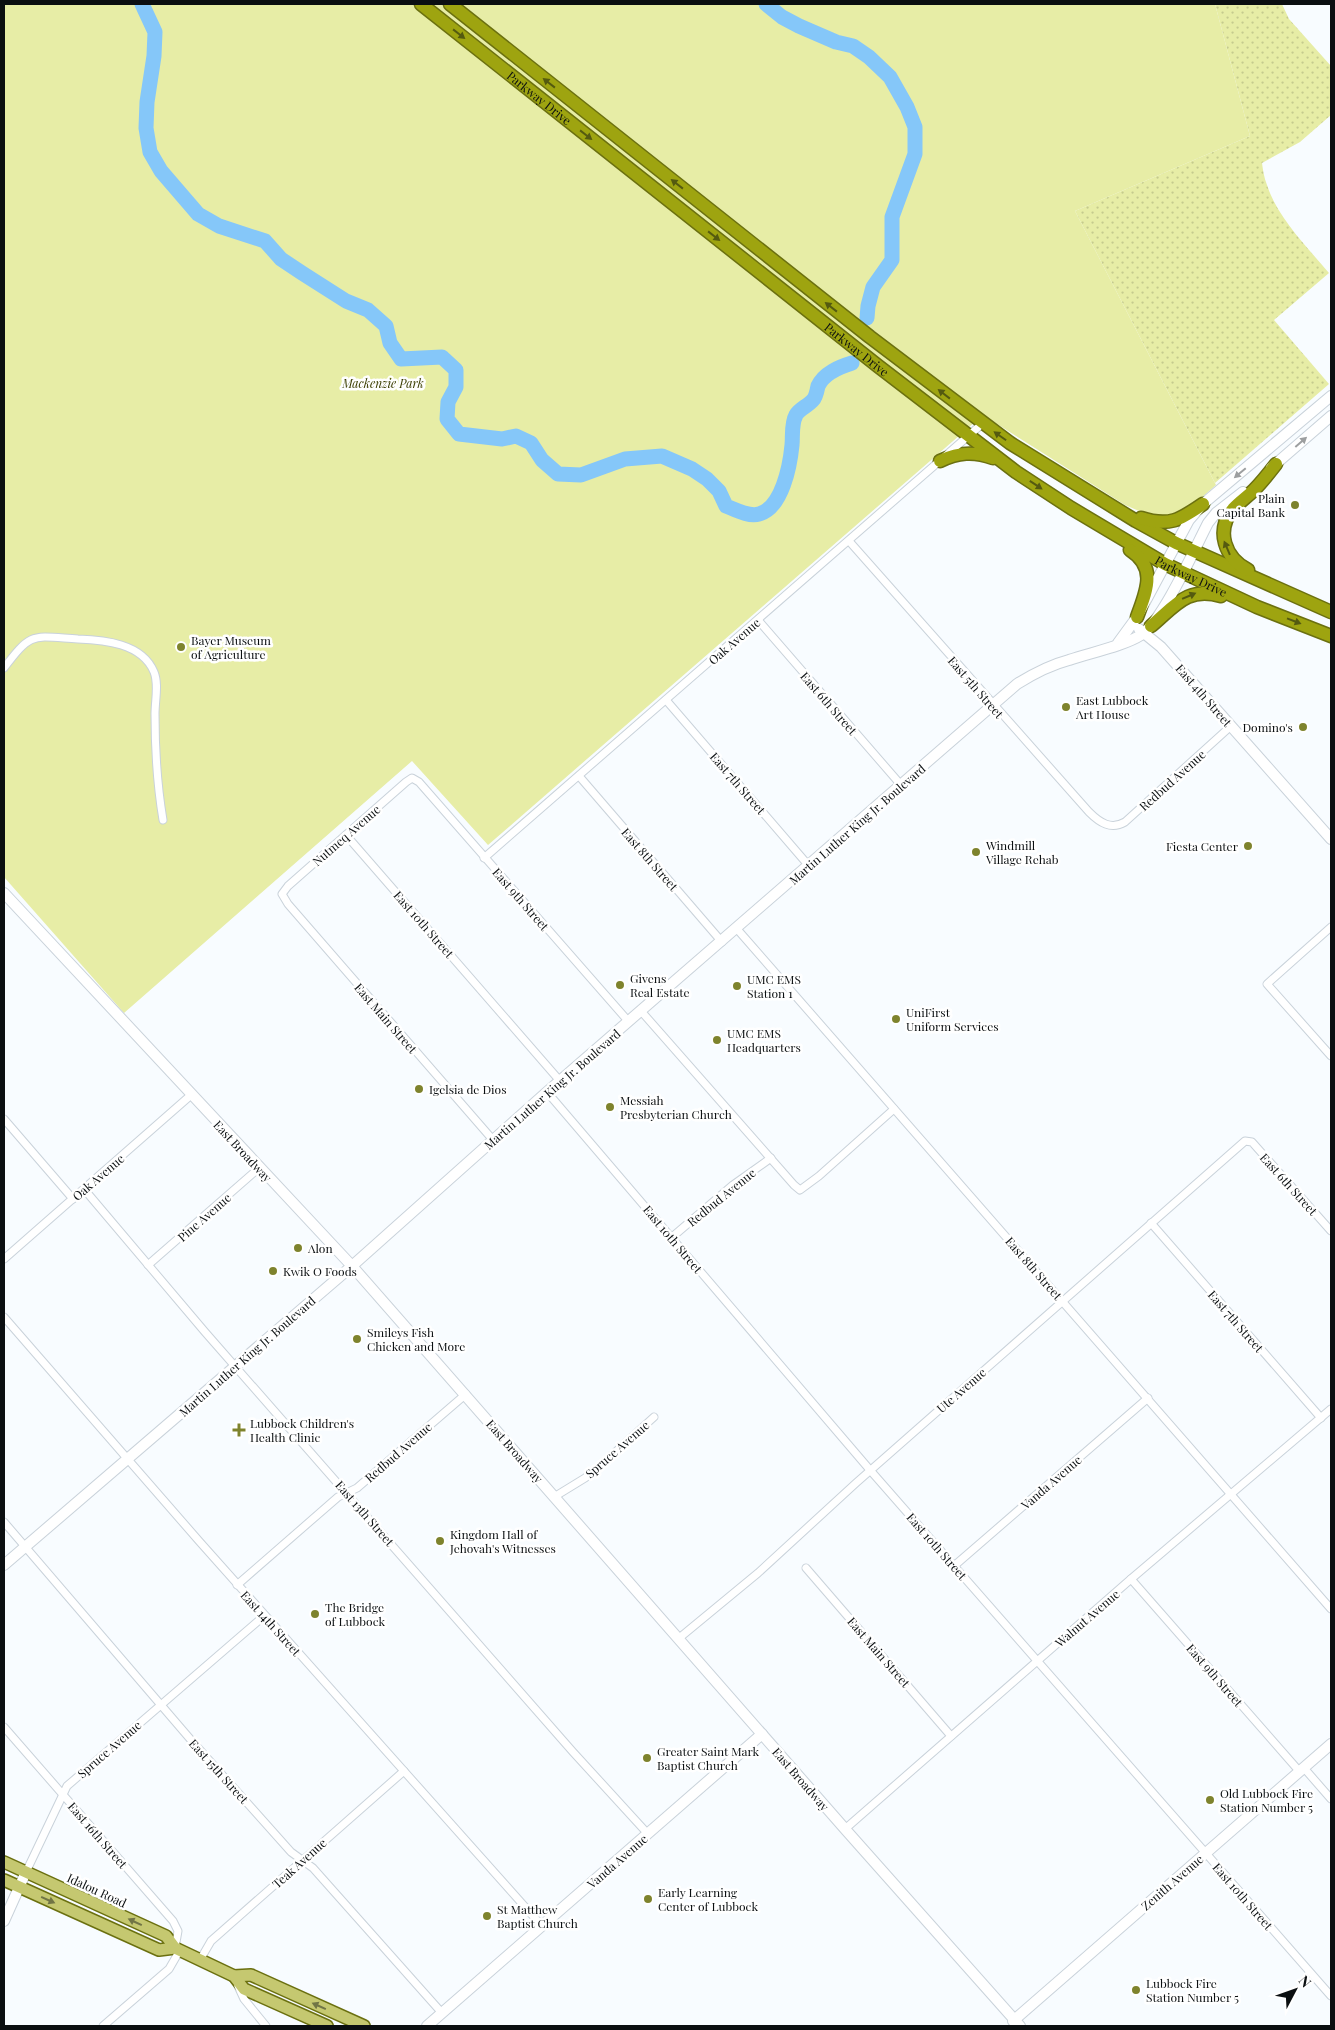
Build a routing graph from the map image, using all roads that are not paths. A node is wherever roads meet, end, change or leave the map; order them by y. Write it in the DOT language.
graph roads {
  1 [pos="421,4"];
  2 [pos="450,4"];
  3 [pos="1331,396"];
  4 [pos="1331,416"];
  5 [pos="982,424"];
  6 [pos="968,436"];
  7 [pos="940,461"];
  8 [pos="1276,464"];
  9 [pos="1007,465"];
  10 [pos="1102,501"];
  11 [pos="1203,504"];
  12 [pos="1071,508"];
  13 [pos="849,541"];
  14 [pos="1176,543"];
  15 [pos="1193,552"];
  16 [pos="1165,564"];
  17 [pos="1182,572"];
  18 [pos="1277,589"];
  19 [pos="1257,607"];
  20 [pos="1331,612"];
  21 [pos="758,620"];
  22 [pos="1134,621"];
  23 [pos="1148,629"];
  24 [pos="1331,636"];
  25 [pos="1117,644"];
  26 [pos="4,668"];
  27 [pos="666,700"];
  28 [pos="993,705"];
  29 [pos="1231,726"];
  30 [pos="579,776"];
  31 [pos="412,778"];
  32 [pos="901,786"];
  33 [pos="163,820"];
  34 [pos="1109,826"];
  35 [pos="346,834"];
  36 [pos="1331,839"];
  37 [pos="484,858"];
  38 [pos="809,866"];
  39 [pos="4,893"];
  40 [pos="282,894"];
  41 [pos="1331,927"];
  42 [pos="737,929"];
  43 [pos="722,942"];
  44 [pos="641,1011"];
  45 [pos="629,1022"];
  46 [pos="1331,1056"];
  47 [pos="560,1081"];
  48 [pos="548,1092"];
  49 [pos="191,1095"];
  50 [pos="894,1109"];
  51 [pos="4,1120"];
  52 [pos="493,1140"];
  53 [pos="1245,1141"];
  54 [pos="771,1158"];
  55 [pos="260,1168"];
  56 [pos="84,1189"];
  57 [pos="73,1199"];
  58 [pos="1151,1223"];
  59 [pos="1331,1231"];
  60 [pos="671,1238"];
  61 [pos="4,1259"];
  62 [pos="148,1265"];
  63 [pos="352,1266"];
  64 [pos="1063,1300"];
  65 [pos="4,1317"];
  66 [pos="235,1366"];
  67 [pos="466,1394"];
  68 [pos="1148,1398"];
  69 [pos="1331,1409"];
  70 [pos="654,1417"];
  71 [pos="1321,1418"];
  72 [pos="127,1459"];
  73 [pos="870,1470"];
  74 [pos="347,1493"];
  75 [pos="1231,1494"];
  76 [pos="554,1497"];
  77 [pos="4,1522"];
  78 [pos="25,1546"];
  79 [pos="4,1565"];
  80 [pos="954,1566"];
  81 [pos="806,1568"];
  82 [pos="1131,1579"];
  83 [pos="237,1585"];
  84 [pos="1331,1609"];
  85 [pos="264,1616"];
  86 [pos="678,1639"];
  87 [pos="1037,1661"];
  88 [pos="161,1705"];
  89 [pos="4,1727"];
  90 [pos="762,1734"];
  91 [pos="951,1736"];
  92 [pos="1331,1744"];
  93 [pos="1302,1770"];
  94 [pos="404,1771"];
  95 [pos="62,1794"];
  96 [pos="1331,1799"];
  97 [pos="845,1829"];
  98 [pos="648,1834"];
  99 [pos="1205,1853"];
  100 [pos="302,1860"];
  101 [pos="4,1862"];
  102 [pos="26,1872"];
  103 [pos="4,1880"];
  104 [pos="19,1887"];
  105 [pos="4,1920"];
  106 [pos="542,1926"];
  107 [pos="177,1949"];
  108 [pos="200,1960"];
  109 [pos="234,1976"];
  110 [pos="1331,1996"];
  111 [pos="442,2014"];
  112 [pos="1016,2024"];
  113 [pos="103,2026"];
  114 [pos="265,2026"];
  115 [pos="327,2026"];
  116 [pos="364,2026"];
  117 [pos="427,2026"];
  1 -- 6 [label="highway, Parkway Drive, one-way"];
  5 -- 2 [label="highway, Parkway Drive, one-way"];
  3 -- 11 [label="main road, one-way"];
  8 -- 4 [label="main road, one-way"];
  5 -- 6 [label="street, Oak Avenue"];
  10 -- 5 [label="highway, Parkway Drive, one-way"];
  6 -- 7 [label="street, Oak Avenue"];
  6 -- 9 [label="highway, Parkway Drive"];
  7 -- 9 [label="highway"];
  7 -- 13 [label="street, Oak Avenue"];
  8 -- 15 [label="main road"];
  18 -- 8 [label="highway, one-way"];
  9 -- 12 [label="highway, Parkway Drive, one-way"];
  10 -- 11 [label="highway"];
  10 -- 14 [label="highway, Parkway Drive"];
  11 -- 14 [label="main road"];
  12 -- 16 [label="highway, Parkway Drive"];
  12 -- 22 [label="highway"];
  13 -- 21 [label="street, Oak Avenue"];
  13 -- 28 [label="street, East 5th Street"];
  14 -- 15 [label="highway, Parkway Drive"];
  14 -- 16 [label="main road"];
  15 -- 17 [label="main road"];
  15 -- 18 [label="highway, Parkway Drive"];
  16 -- 17 [label="highway, Parkway Drive"];
  16 -- 22 [label="main road"];
  17 -- 19 [label="highway, Parkway Drive"];
  17 -- 23 [label="main road"];
  18 -- 20 [label="highway, Parkway Drive"];
  23 -- 19 [label="highway, one-way"];
  19 -- 24 [label="highway, Parkway Drive, one-way"];
  21 -- 27 [label="street, Oak Avenue"];
  21 -- 32 [label="street, East 6th Street"];
  22 -- 23 [label="main road, East 4th Street"];
  22 -- 25 [label="main road"];
  23 -- 25 [label="main road, Martin Luther King Jr. Boulevard"];
  23 -- 29 [label="main road, East 4th Street"];
  25 -- 28 [label="main road, Martin Luther King Jr. Boulevard"];
  26 -- 33 [label="street"];
  27 -- 30 [label="street, Oak Avenue"];
  27 -- 38 [label="street, East 7th Street"];
  28 -- 32 [label="main road, Martin Luther King Jr. Boulevard"];
  28 -- 34 [label="street, East 5th Street"];
  29 -- 34 [label="street, Redbud Avenue"];
  29 -- 36 [label="main road, East 4th Street"];
  30 -- 37 [label="street, Oak Avenue"];
  30 -- 43 [label="street, East 8th Street"];
  31 -- 35 [label="street, Nutmeq Avenue"];
  31 -- 37 [label="street, East 9th Street"];
  32 -- 38 [label="main road, Martin Luther King Jr. Boulevard"];
  35 -- 40 [label="street, Nutmeq Avenue"];
  35 -- 47 [label="street, East 10th Street"];
  37 -- 45 [label="street, East 9th Street"];
  38 -- 42 [label="main road, Martin Luther King Jr. Boulevard"];
  39 -- 49 [label="main road, East Broadway"];
  40 -- 52 [label="street, East Main Street"];
  41 -- 46 [label="street"];
  42 -- 43 [label="main road, Martin Luther King Jr. Boulevard"];
  42 -- 50 [label="street, East 8th Street"];
  43 -- 44 [label="main road, Martin Luther King Jr. Boulevard"];
  44 -- 45 [label="main road, Martin Luther King Jr. Boulevard"];
  44 -- 54 [label="street"];
  45 -- 47 [label="main road, Martin Luther King Jr. Boulevard"];
  47 -- 48 [label="main road, Martin Luther King Jr. Boulevard"];
  48 -- 52 [label="main road, Martin Luther King Jr. Boulevard"];
  48 -- 60 [label="street, East 10th Street"];
  49 -- 55 [label="main road, East Broadway"];
  49 -- 56 [label="street, Oak Avenue"];
  50 -- 54 [label="street"];
  50 -- 64 [label="street, East 8th Street"];
  51 -- 57 [label="street"];
  52 -- 63 [label="main road, Martin Luther King Jr. Boulevard"];
  53 -- 58 [label="street, Ute Avenue"];
  53 -- 59 [label="street, East 6th Street"];
  54 -- 60 [label="street, Redbud Avenue"];
  55 -- 62 [label="street, Pine Avenue"];
  55 -- 63 [label="main road, East Broadway"];
  56 -- 57 [label="street, Oak Avenue"];
  56 -- 62 [label="street, East 13th Street"];
  57 -- 61 [label="street, Oak Avenue"];
  58 -- 64 [label="street, Ute Avenue"];
  58 -- 71 [label="street, East 7th Street"];
  60 -- 73 [label="street, East 10th Street"];
  62 -- 66 [label="street, East 13th Street"];
  63 -- 66 [label="main road, Martin Luther King Jr. Boulevard"];
  63 -- 67 [label="main road, East Broadway"];
  64 -- 68 [label="street, East 8th Street"];
  64 -- 73 [label="street, Ute Avenue"];
  65 -- 72 [label="street, East 14th Street"];
  66 -- 72 [label="main road, Martin Luther King Jr. Boulevard"];
  66 -- 74 [label="street, East 13th Street"];
  67 -- 74 [label="street, Redbud Avenue"];
  67 -- 76 [label="main road, East Broadway"];
  68 -- 75 [label="street, East 8th Street"];
  68 -- 80 [label="street, Vanda Avenue"];
  69 -- 71 [label="street, Walnut Avenue"];
  70 -- 76 [label="street, Spruce Avenue"];
  71 -- 75 [label="street, Walnut Avenue"];
  72 -- 78 [label="main road, Martin Luther King Jr. Boulevard"];
  72 -- 83 [label="street, East 14th Street"];
  73 -- 80 [label="street, East 10th Street"];
  73 -- 86 [label="street, Ute Avenue"];
  74 -- 83 [label="street, Redbud Avenue"];
  74 -- 98 [label="street, East 13th Street"];
  75 -- 82 [label="street, Walnut Avenue"];
  75 -- 84 [label="street, East 8th Street"];
  76 -- 86 [label="main road, East Broadway"];
  77 -- 78 [label="street, East 15th Street"];
  78 -- 79 [label="main road, Martin Luther King Jr. Boulevard"];
  78 -- 88 [label="street, East 15th Street"];
  80 -- 87 [label="street, East 10th Street"];
  81 -- 91 [label="street, East Main Street"];
  82 -- 87 [label="street, Walnut Avenue"];
  82 -- 93 [label="street, East 9th Street"];
  83 -- 85 [label="street, East 14th Street"];
  85 -- 88 [label="street, Spruce Avenue"];
  85 -- 94 [label="street, East 14th Street"];
  86 -- 90 [label="main road, East Broadway"];
  87 -- 91 [label="street, Walnut Avenue"];
  87 -- 99 [label="street, East 10th Street"];
  88 -- 95 [label="street, Spruce Avenue"];
  88 -- 100 [label="street, East 15th Street"];
  89 -- 95 [label="street, East 16th Street"];
  90 -- 97 [label="main road, East Broadway"];
  90 -- 98 [label="main road, Vanda Avenue"];
  91 -- 97 [label="street, Walnut Avenue"];
  92 -- 93 [label="main road, Zenith Avenue"];
  93 -- 96 [label="street, East 9th Street"];
  93 -- 99 [label="main road, Zenith Avenue"];
  94 -- 100 [label="street, Teak Avenue"];
  94 -- 106 [label="street, East 14th Street"];
  95 -- 102 [label="street, Spruce Avenue"];
  95 -- 107 [label="street, East 16th Street"];
  97 -- 112 [label="main road, East Broadway"];
  98 -- 106 [label="main road, Vanda Avenue"];
  99 -- 110 [label="street, East 10th Street"];
  99 -- 112 [label="main road, Zenith Avenue"];
  100 -- 108 [label="street, Teak Avenue"];
  100 -- 111 [label="street, East 15th Street"];
  101 -- 102 [label="main road, Idalou Road"];
  102 -- 104 [label="main road, Spruce Avenue"];
  107 -- 102 [label="main road, Idalou Road, one-way"];
  103 -- 104 [label="main road, Idalou Road"];
  104 -- 105 [label="main road, Spruce Avenue"];
  104 -- 107 [label="main road, Idalou Road, one-way"];
  106 -- 111 [label="main road, Vanda Avenue"];
  107 -- 108 [label="main road, Idalou Road"];
  107 -- 113 [label="street"];
  108 -- 109 [label="main road, Idalou Road"];
  109 -- 114 [label="street"];
  109 -- 115 [label="main road, Idalou Road"];
  116 -- 109 [label="main road, Idalou Road, one-way"];
  111 -- 117 [label="main road, Vanda Avenue"];
}
